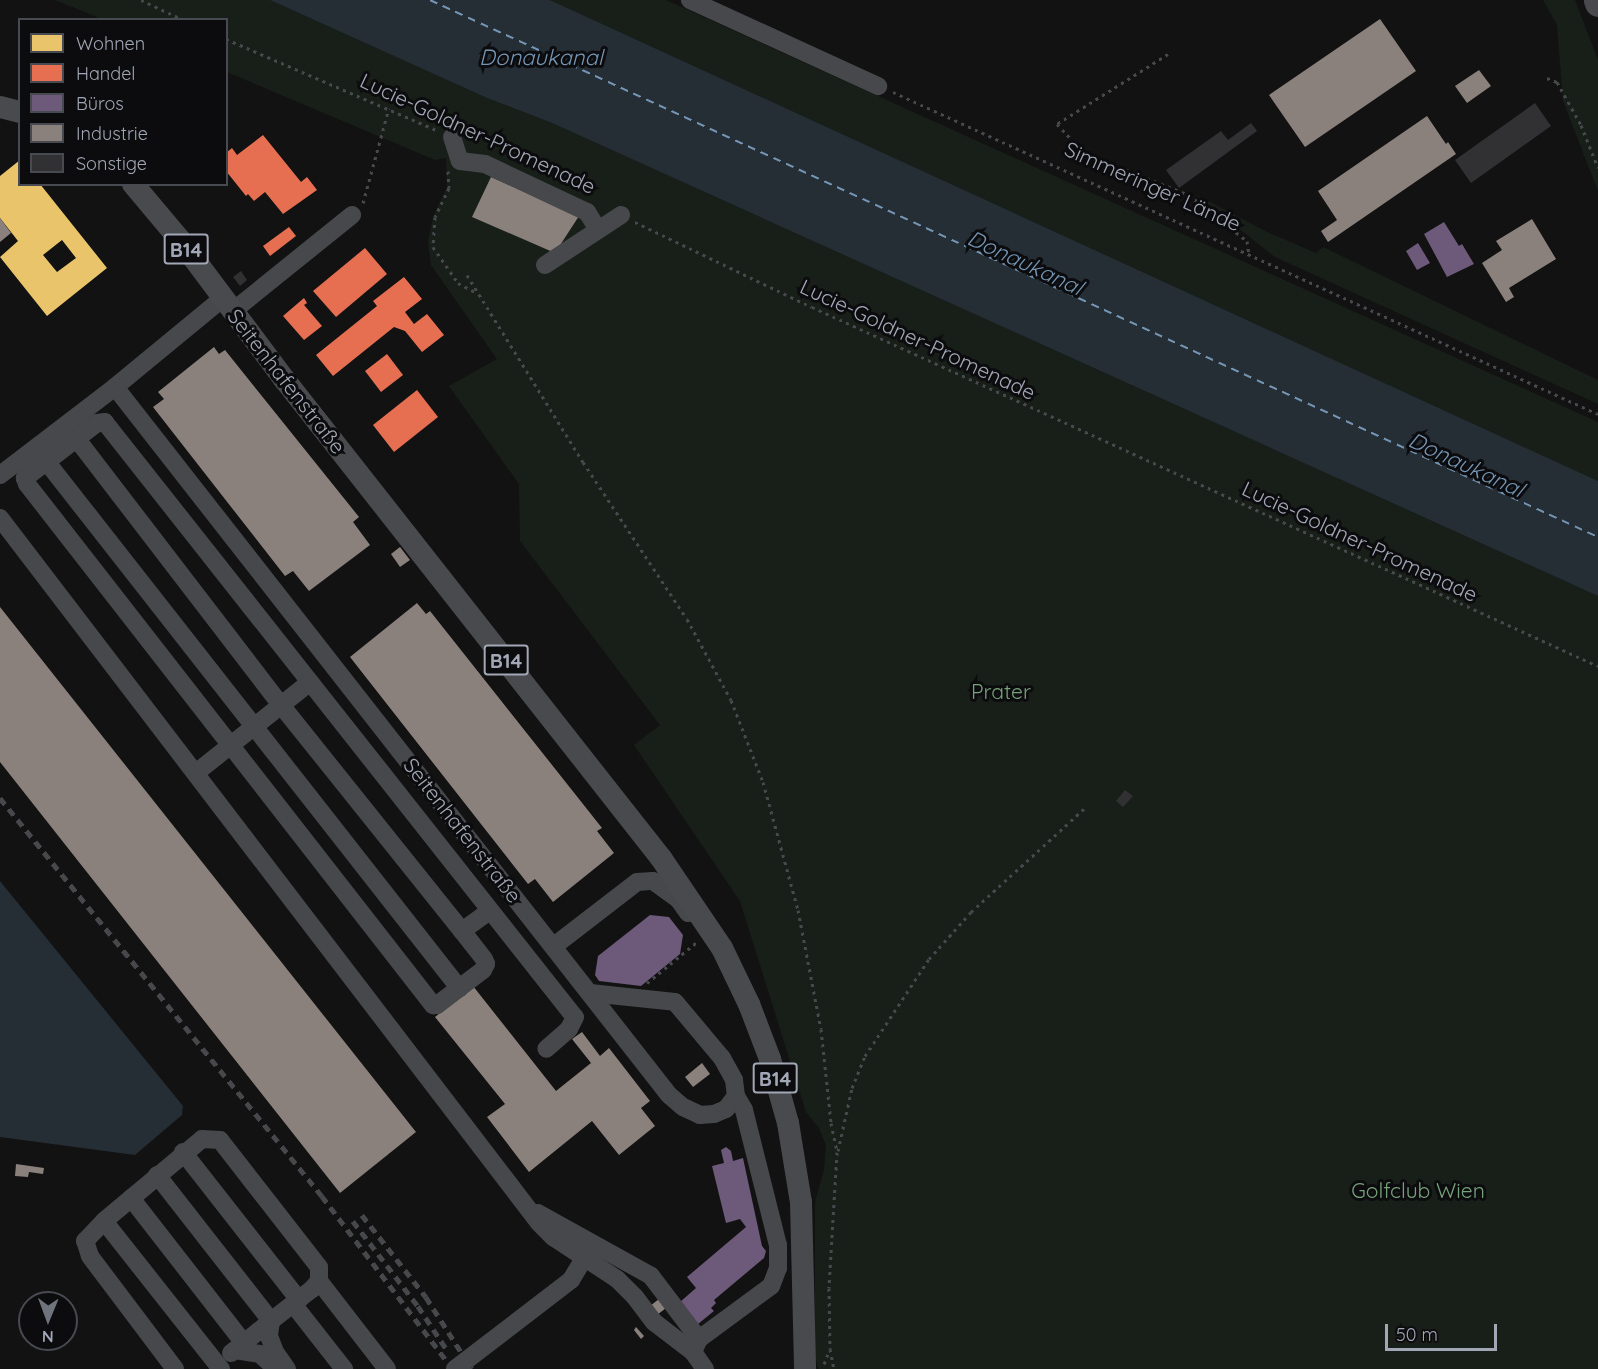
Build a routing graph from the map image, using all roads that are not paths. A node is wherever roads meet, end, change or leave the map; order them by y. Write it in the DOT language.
graph roads {
  1 [pos="690,0"];
  2 [pos="878,86"];
  3 [pos="0,107"];
  4 [pos="18,112"];
  5 [pos="452,137"];
  6 [pos="135,186"];
  7 [pos="352,215"];
  8 [pos="621,215"];
  9 [pos="597,228"];
  10 [pos="544,265"];
  11 [pos="228,304"];
  12 [pos="115,387"];
  13 [pos="76,438"];
  14 [pos="46,461"];
  15 [pos="0,475"];
  16 [pos="0,518"];
  17 [pos="310,682"];
  18 [pos="281,705"];
  19 [pos="253,726"];
  20 [pos="229,745"];
  21 [pos="197,772"];
  22 [pos="490,911"];
  23 [pos="462,931"];
  24 [pos="554,946"];
  25 [pos="734,972"];
  26 [pos="459,988"];
  27 [pos="590,993"];
  28 [pos="546,1049"];
  29 [pos="736,1096"];
  30 [pos="183,1152"];
  31 [pos="157,1175"];
  32 [pos="131,1198"];
  33 [pos="533,1212"];
  34 [pos="104,1221"];
  35 [pos="585,1257"];
  36 [pos="319,1281"];
  37 [pos="296,1302"];
  38 [pos="271,1321"];
  39 [pos="696,1345"];
  40 [pos="240,1347"];
  41 [pos="216,1367"];
  42 [pos="277,1367"];
  43 [pos="175,1369"];
  44 [pos="301,1369"];
  45 [pos="344,1369"];
  46 [pos="387,1369"];
  47 [pos="455,1369"];
  48 [pos="705,1369"];
  49 [pos="805,1369"];
  1 -- 2 [label="street"];
  3 -- 4 [label="main road"];
  5 -- 9 [label="street"];
  6 -- 11 [label="main road, Seitenhafenstraße / B14"];
  7 -- 11 [label="street"];
  8 -- 9 [label="street"];
  9 -- 10 [label="street"];
  11 -- 12 [label="street, Seitenhafenstraße"];
  11 -- 25 [label="main road, Seitenhafenstraße / B14"];
  12 -- 15 [label="street"];
  12 -- 24 [label="street, Seitenhafenstraße"];
  13 -- 14 [label="street"];
  13 -- 17 [label="street"];
  13 -- 18 [label="street"];
  14 -- 19 [label="street"];
  14 -- 20 [label="street"];
  16 -- 21 [label="street"];
  17 -- 18 [label="street"];
  17 -- 22 [label="street"];
  18 -- 19 [label="street"];
  18 -- 23 [label="street"];
  19 -- 20 [label="street"];
  19 -- 26 [label="street"];
  20 -- 21 [label="street"];
  20 -- 26 [label="street"];
  21 -- 33 [label="street"];
  22 -- 23 [label="street"];
  22 -- 28 [label="street"];
  23 -- 26 [label="street"];
  24 -- 25 [label="street"];
  24 -- 27 [label="street, Seitenhafenstraße"];
  25 -- 49 [label="main road, Seitenhafenstraße / B14"];
  27 -- 29 [label="street"];
  27 -- 29 [label="street, Seitenhafenstraße"];
  29 -- 39 [label="street"];
  30 -- 31 [label="street"];
  30 -- 36 [label="street"];
  30 -- 37 [label="street"];
  31 -- 32 [label="street"];
  31 -- 38 [label="street"];
  32 -- 34 [label="street"];
  32 -- 40 [label="street"];
  33 -- 35 [label="street"];
  33 -- 39 [label="street"];
  34 -- 41 [label="street"];
  34 -- 43 [label="street"];
  35 -- 39 [label="street"];
  35 -- 47 [label="street"];
  36 -- 37 [label="street"];
  36 -- 46 [label="street"];
  37 -- 38 [label="street"];
  37 -- 45 [label="street"];
  38 -- 40 [label="street"];
  38 -- 42 [label="street"];
  39 -- 48 [label="street"];
  40 -- 41 [label="street"];
  40 -- 42 [label="street"];
  42 -- 44 [label="street"];
}
